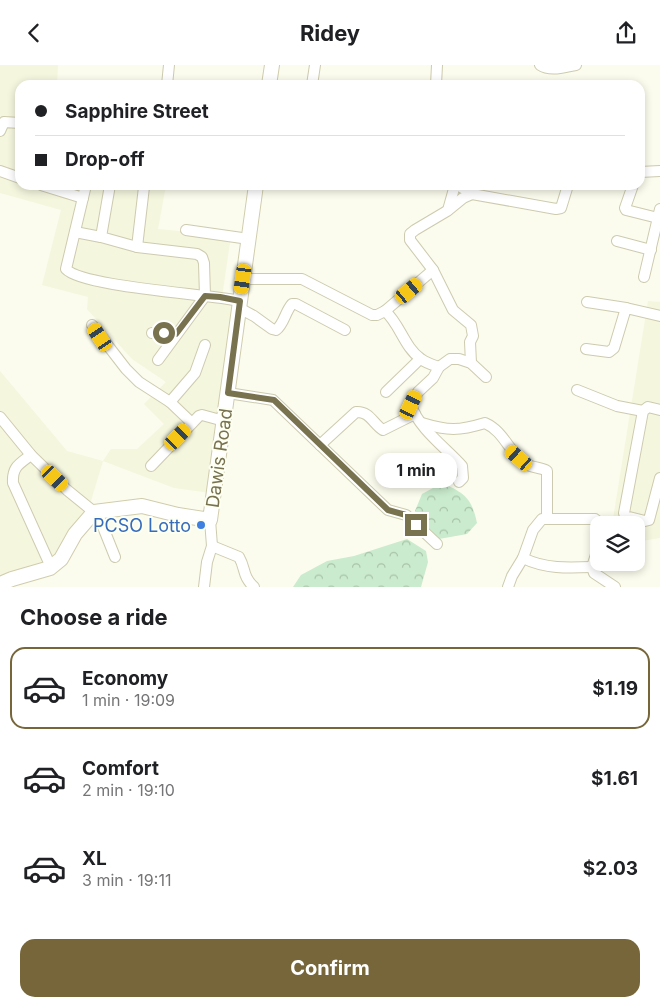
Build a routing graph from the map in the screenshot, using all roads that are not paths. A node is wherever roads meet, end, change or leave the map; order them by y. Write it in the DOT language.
graph roads {
  1 [pos="169,65"];
  2 [pos="272,65"];
  3 [pos="315,65"];
  4 [pos="437,65"];
  5 [pos="540,65"];
  6 [pos="576,65"];
  7 [pos="168,80"];
  8 [pos="270,80"];
  9 [pos="313,80"];
  10 [pos="436,80"];
  11 [pos="15,123"];
  12 [pos="0,131"];
  13 [pos="0,171"];
  14 [pos="660,171"];
  15 [pos="645,172"];
  16 [pos="15,176"];
  17 [pos="64,190"];
  18 [pos="84,190"];
  19 [pos="109,190"];
  20 [pos="144,190"];
  21 [pos="255,190"];
  22 [pos="454,190"];
  23 [pos="465,190"];
  24 [pos="567,190"];
  25 [pos="632,190"];
  26 [pos="472,194"];
  27 [pos="82,198"];
  28 [pos="448,211"];
  29 [pos="659,213"];
  30 [pos="186,230"];
  31 [pos="75,232"];
  32 [pos="101,237"];
  33 [pos="249,239"];
  34 [pos="617,241"];
  35 [pos="137,247"];
  36 [pos="651,250"];
  37 [pos="433,270"];
  38 [pos="644,277"];
  39 [pos="243,279"];
  40 [pos="205,296"];
  41 [pos="587,302"];
  42 [pos="240,305"];
  43 [pos="626,308"];
  44 [pos="385,311"];
  45 [pos="660,316"];
  46 [pos="92,325"];
  47 [pos="345,330"];
  48 [pos="152,333"];
  49 [pos="176,334"];
  50 [pos="205,345"];
  51 [pos="586,349"];
  52 [pos="420,359"];
  53 [pos="158,360"];
  54 [pos="470,363"];
  55 [pos="439,367"];
  56 [pos="486,377"];
  57 [pos="577,390"];
  58 [pos="386,392"];
  59 [pos="228,393"];
  60 [pos="170,402"];
  61 [pos="660,410"];
  62 [pos="643,411"];
  63 [pos="415,414"];
  64 [pos="0,417"];
  65 [pos="224,421"];
  66 [pos="192,423"];
  67 [pos="422,423"];
  68 [pos="320,445"];
  69 [pos="31,455"];
  70 [pos="151,466"];
  71 [pos="660,477"];
  72 [pos="459,482"];
  73 [pos="95,512"];
  74 [pos="547,519"];
  75 [pos="590,519"];
  76 [pos="210,520"];
  77 [pos="437,544"];
  78 [pos="212,546"];
  79 [pos="115,557"];
  80 [pos="523,558"];
  81 [pos="51,567"];
  82 [pos="590,567"];
  83 [pos="593,571"];
  84 [pos="0,584"];
  85 [pos="204,587"];
  86 [pos="254,587"];
  87 [pos="508,587"];
  88 [pos="615,587"];
  1 -- 7 [label="street"];
  2 -- 8 [label="street"];
  3 -- 9 [label="street"];
  4 -- 10 [label="street"];
  5 -- 6 [label="street"];
  11 -- 12 [label="street"];
  13 -- 16 [label="street"];
  14 -- 15 [label="street"];
  17 -- 27 [label="street"];
  18 -- 27 [label="street"];
  19 -- 32 [label="street"];
  20 -- 35 [label="street"];
  21 -- 33 [label="street, Dawis Road"];
  22 -- 28 [label="street"];
  23 -- 26 [label="street"];
  24 -- 26 [label="street"];
  25 -- 29 [label="street"];
  26 -- 28 [label="street"];
  27 -- 31 [label="street"];
  28 -- 37 [label="street"];
  29 -- 36 [label="street"];
  30 -- 33 [label="street"];
  31 -- 32 [label="street"];
  31 -- 40 [label="street"];
  32 -- 35 [label="street"];
  33 -- 39 [label="street, Dawis Road"];
  34 -- 36 [label="street"];
  35 -- 40 [label="street"];
  36 -- 38 [label="street"];
  37 -- 44 [label="street"];
  37 -- 54 [label="street"];
  39 -- 42 [label="street, Dawis Road"];
  39 -- 44 [label="street"];
  40 -- 42 [label="street"];
  40 -- 49 [label="street"];
  41 -- 43 [label="street"];
  42 -- 47 [label="street"];
  42 -- 59 [label="street, Dawis Road"];
  43 -- 45 [label="street"];
  43 -- 51 [label="street"];
  44 -- 52 [label="street"];
  46 -- 60 [label="street"];
  48 -- 49 [label="street"];
  49 -- 53 [label="street"];
  50 -- 60 [label="street"];
  52 -- 55 [label="street"];
  52 -- 58 [label="street"];
  54 -- 55 [label="street"];
  54 -- 56 [label="street"];
  55 -- 63 [label="street"];
  57 -- 62 [label="street"];
  59 -- 65 [label="street, Dawis Road"];
  59 -- 68 [label="street"];
  60 -- 66 [label="street"];
  61 -- 62 [label="street"];
  62 -- 71 [label="street"];
  63 -- 67 [label="street"];
  63 -- 68 [label="street"];
  64 -- 69 [label="street"];
  65 -- 66 [label="street"];
  65 -- 76 [label="street, Dawis Road"];
  66 -- 70 [label="street"];
  67 -- 72 [label="street"];
  67 -- 74 [label="street"];
  68 -- 77 [label="street"];
  69 -- 73 [label="street"];
  69 -- 81 [label="street"];
  73 -- 76 [label="street, Dawis Road"];
  73 -- 79 [label="street"];
  73 -- 81 [label="street"];
  74 -- 75 [label="street"];
  74 -- 80 [label="street"];
  76 -- 78 [label="street"];
  78 -- 85 [label="street"];
  78 -- 86 [label="street"];
  80 -- 82 [label="street"];
  80 -- 87 [label="street"];
  81 -- 84 [label="street"];
  83 -- 88 [label="street"];
}
